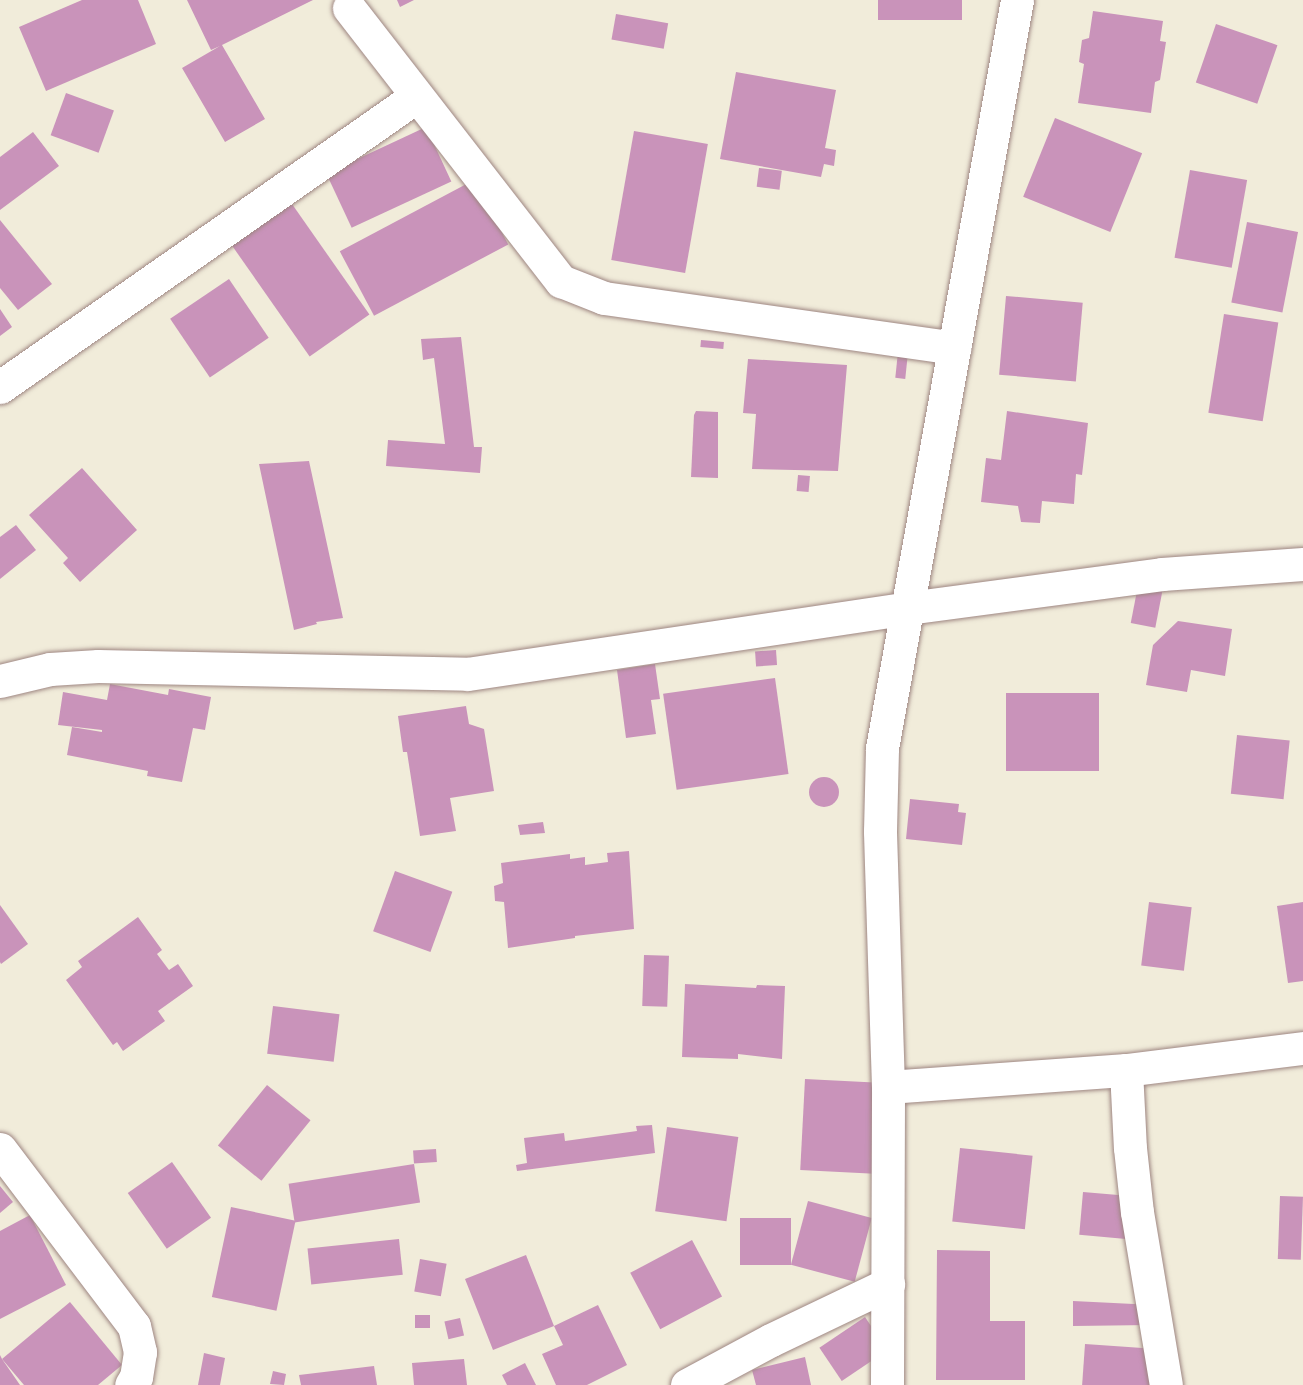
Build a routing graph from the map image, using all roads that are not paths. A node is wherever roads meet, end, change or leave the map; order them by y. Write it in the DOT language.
graph roads {
  1 [pos="1017,0"];
  2 [pos="349,8"];
  3 [pos="417,96"];
  4 [pos="954,348"];
  5 [pos="0,387"];
  6 [pos="1303,564"];
  7 [pos="908,608"];
  8 [pos="0,681"];
  9 [pos="1303,1048"];
  10 [pos="1126,1070"];
  11 [pos="888,1087"];
  12 [pos="0,1149"];
  13 [pos="888,1284"];
  14 [pos="131,1385"];
  15 [pos="687,1385"];
  16 [pos="887,1385"];
  17 [pos="1166,1385"];
  1 -- 4 [label="street"];
  2 -- 3 [label="street"];
  3 -- 4 [label="street"];
  3 -- 5 [label="street"];
  4 -- 7 [label="street"];
  6 -- 7 [label="street"];
  7 -- 8 [label="street"];
  7 -- 11 [label="street"];
  9 -- 10 [label="street"];
  10 -- 11 [label="street"];
  10 -- 17 [label="street"];
  11 -- 13 [label="street"];
  12 -- 14 [label="street"];
  13 -- 15 [label="street"];
  13 -- 16 [label="street"];
}
